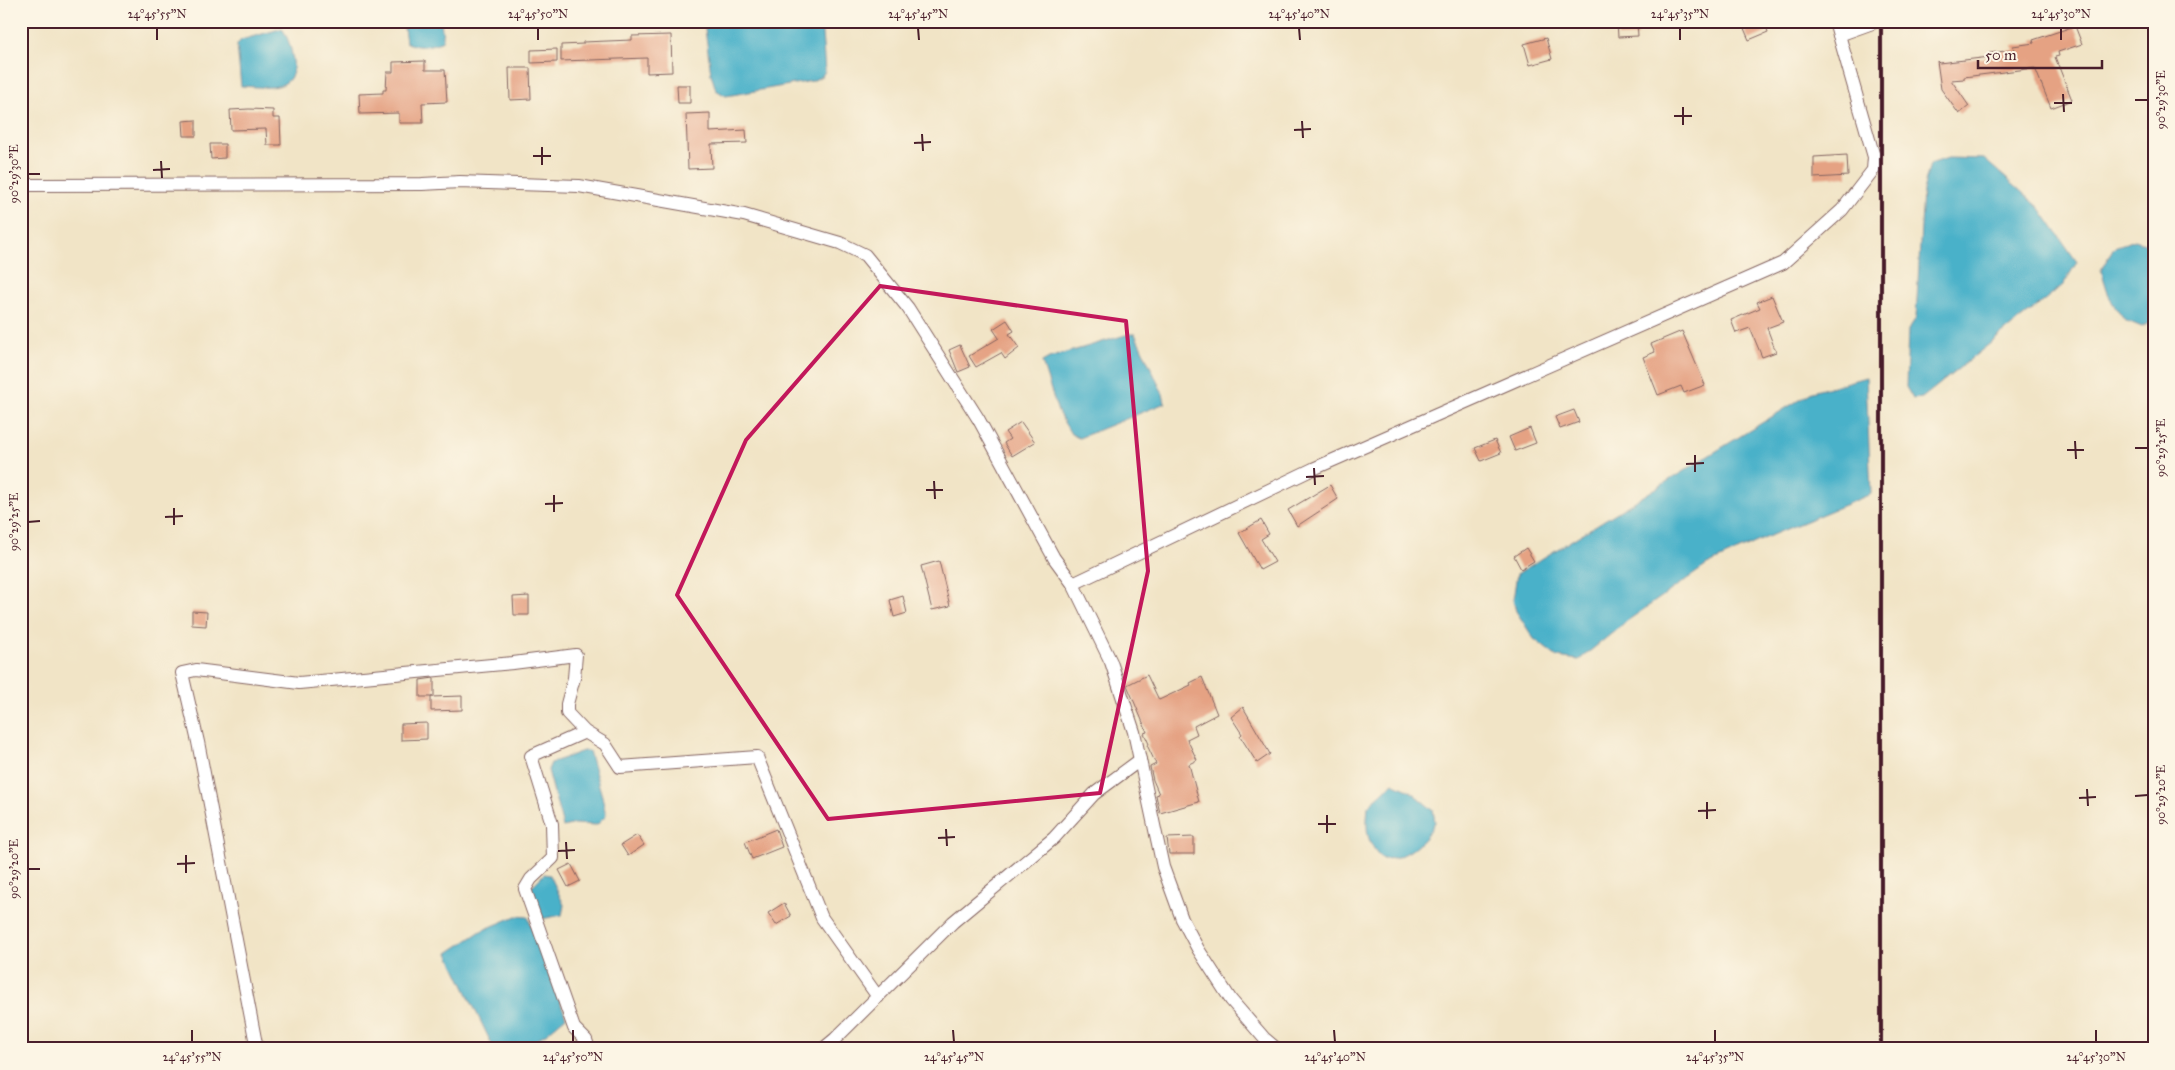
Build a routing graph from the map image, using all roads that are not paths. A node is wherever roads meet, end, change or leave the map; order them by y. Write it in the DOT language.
graph roads {
  1 [pos="1835,21"];
  2 [pos="1878,21"];
  3 [pos="1839,35"];
  4 [pos="21,185"];
  5 [pos="1073,584"];
  6 [pos="585,732"];
  7 [pos="1140,760"];
  8 [pos="878,997"];
  9 [pos="257,1049"];
  10 [pos="589,1049"];
  11 [pos="823,1049"];
  12 [pos="1277,1049"];
  1 -- 3 [label="street"];
  2 -- 3 [label="street"];
  3 -- 5 [label="street"];
  4 -- 5 [label="street"];
  5 -- 7 [label="street"];
  6 -- 8 [label="street"];
  6 -- 9 [label="street"];
  6 -- 10 [label="street"];
  7 -- 8 [label="street"];
  7 -- 12 [label="street"];
  8 -- 11 [label="street"];
}
